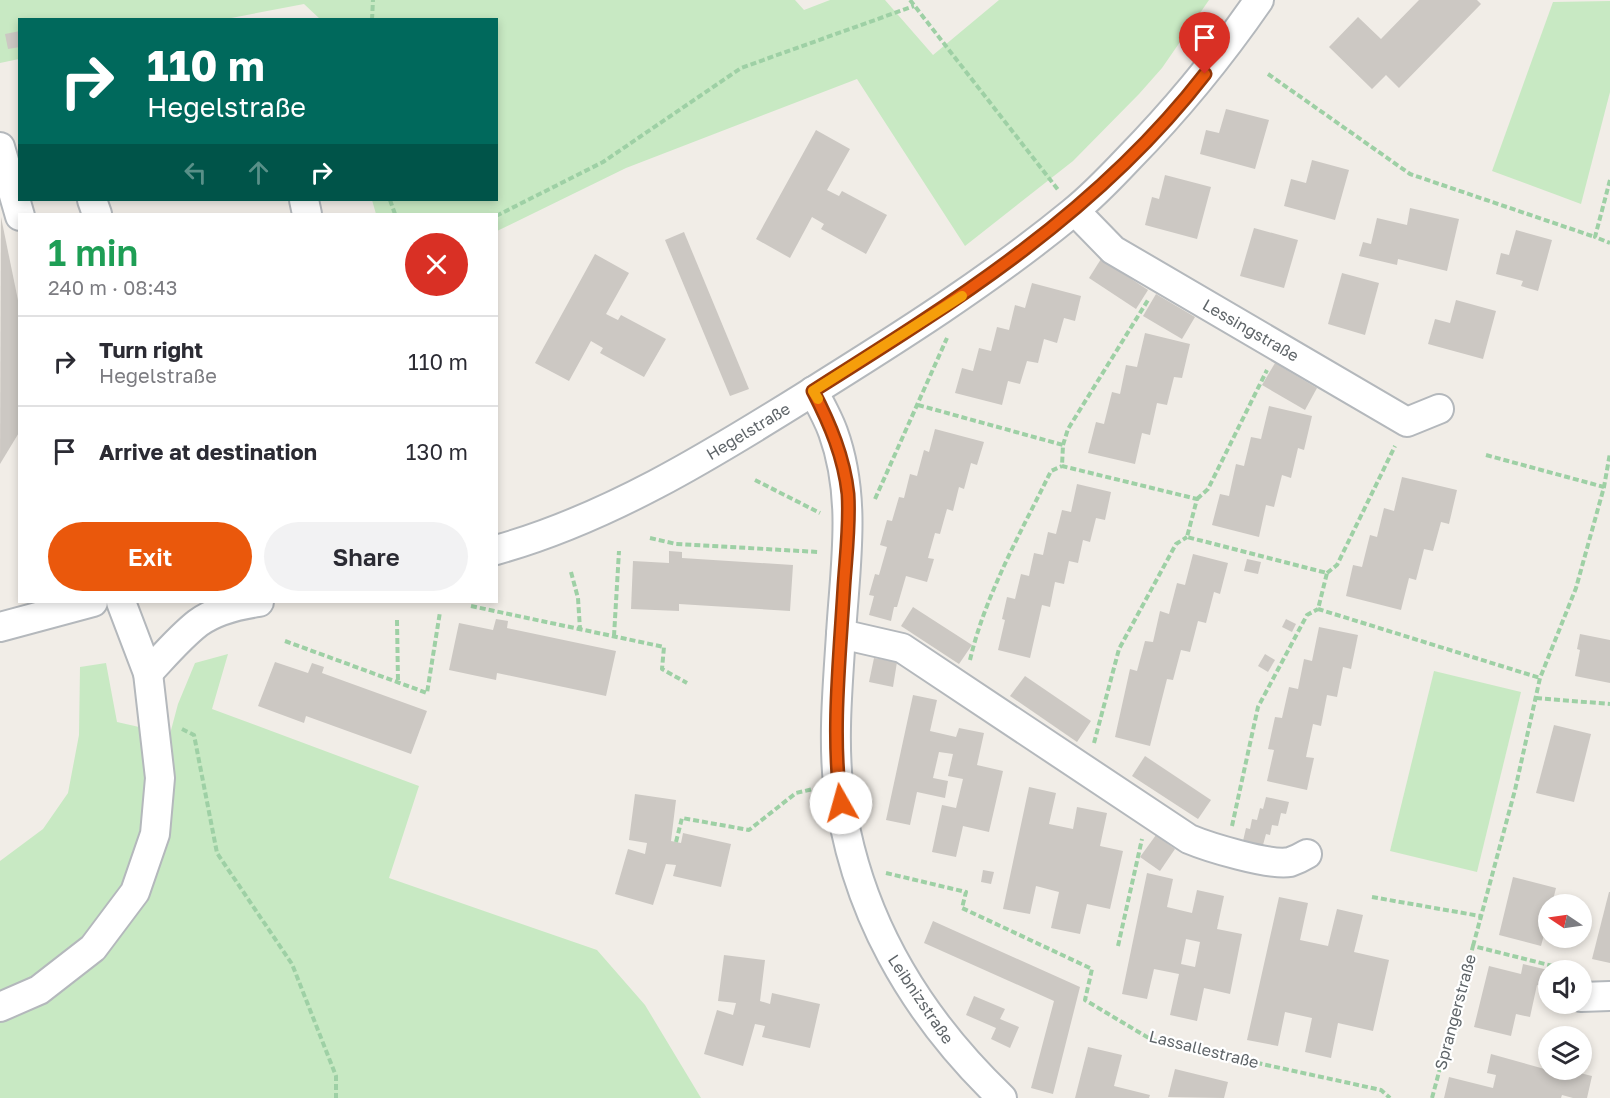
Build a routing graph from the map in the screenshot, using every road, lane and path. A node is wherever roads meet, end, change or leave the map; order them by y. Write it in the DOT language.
graph roads {
  1 [pos="373,0"];
  2 [pos="910,0"];
  3 [pos="1259,0"];
  4 [pos="914,6"];
  5 [pos="372,18"];
  6 [pos="1268,74"];
  7 [pos="18,141"];
  8 [pos="0,146"];
  9 [pos="1610,180"];
  10 [pos="1069,203"];
  11 [pos="19,213"];
  12 [pos="498,215"];
  13 [pos="1595,237"];
  14 [pos="1610,243"];
  15 [pos="1150,297"];
  16 [pos="948,334"];
  17 [pos="1269,366"];
  18 [pos="813,391"];
  19 [pos="918,405"];
  20 [pos="1439,409"];
  21 [pos="1397,442"];
  22 [pos="1063,445"];
  23 [pos="1610,453"];
  24 [pos="1486,455"];
  25 [pos="1062,466"];
  26 [pos="755,480"];
  27 [pos="1604,487"];
  28 [pos="1197,500"];
  29 [pos="874,501"];
  30 [pos="829,517"];
  31 [pos="1187,537"];
  32 [pos="650,538"];
  33 [pos="498,549"];
  34 [pos="619,551"];
  35 [pos="812,551"];
  36 [pos="571,572"];
  37 [pos="1327,573"];
  38 [pos="89,603"];
  39 [pos="121,603"];
  40 [pos="256,603"];
  41 [pos="471,606"];
  42 [pos="1318,609"];
  43 [pos="440,612"];
  44 [pos="396,620"];
  45 [pos="0,627"];
  46 [pos="580,629"];
  47 [pos="841,634"];
  48 [pos="614,636"];
  49 [pos="285,641"];
  50 [pos="969,665"];
  51 [pos="148,673"];
  52 [pos="1540,678"];
  53 [pos="398,682"];
  54 [pos="687,683"];
  55 [pos="1536,698"];
  56 [pos="1610,704"];
  57 [pos="177,726"];
  58 [pos="1093,748"];
  59 [pos="796,793"];
  60 [pos="1232,824"];
  61 [pos="1143,835"];
  62 [pos="676,842"];
  63 [pos="1307,854"];
  64 [pos="881,872"];
  65 [pos="1372,897"];
  66 [pos="1480,916"];
  67 [pos="1118,946"];
  68 [pos="1473,946"];
  69 [pos="1538,963"];
  70 [pos="1610,996"];
  71 [pos="1592,997"];
  72 [pos="0,1007"];
  73 [pos="336,1098"];
  74 [pos="1002,1098"];
  75 [pos="1390,1098"];
  76 [pos="1432,1098"];
  1 -- 5 [label="path"];
  2 -- 4 [label="path"];
  3 -- 10 [label="street, Hegelstraße"];
  4 -- 10 [label="path"];
  4 -- 12 [label="path"];
  6 -- 13 [label="path"];
  7 -- 8 [label="street"];
  8 -- 11 [label="street"];
  9 -- 13 [label="path"];
  10 -- 18 [label="street, Hegelstraße"];
  10 -- 20 [label="street, Lessingstraße"];
  13 -- 14 [label="path"];
  15 -- 22 [label="path"];
  16 -- 19 [label="path"];
  17 -- 28 [label="path, Lessingstraße"];
  18 -- 33 [label="street, Hegelstraße"];
  18 -- 47 [label="street, Leibnizstraße"];
  19 -- 22 [label="path"];
  19 -- 29 [label="path"];
  21 -- 37 [label="path"];
  22 -- 25 [label="path"];
  23 -- 27 [label="path"];
  24 -- 27 [label="path"];
  25 -- 28 [label="path"];
  25 -- 50 [label="path"];
  26 -- 30 [label="path"];
  27 -- 52 [label="path"];
  28 -- 31 [label="path"];
  31 -- 37 [label="path"];
  31 -- 58 [label="path"];
  32 -- 35 [label="path"];
  34 -- 48 [label="path"];
  36 -- 46 [label="path"];
  37 -- 42 [label="path"];
  38 -- 45 [label="street"];
  39 -- 51 [label="street"];
  40 -- 51 [label="street"];
  41 -- 46 [label="path"];
  42 -- 52 [label="path"];
  42 -- 60 [label="path"];
  43 -- 53 [label="path"];
  44 -- 53 [label="path"];
  46 -- 48 [label="path"];
  47 -- 63 [label="street"];
  47 -- 74 [label="street, Leibnizstraße"];
  48 -- 54 [label="path"];
  49 -- 53 [label="path"];
  51 -- 72 [label="street"];
  52 -- 55 [label="path"];
  55 -- 56 [label="path"];
  55 -- 66 [label="path"];
  57 -- 73 [label="path"];
  59 -- 62 [label="path"];
  61 -- 67 [label="path"];
  64 -- 75 [label="path, Lassallestraße"];
  65 -- 66 [label="path"];
  66 -- 68 [label="path"];
  68 -- 69 [label="path, Sprangerstraße"];
  68 -- 76 [label="path, Sprangerstraße"];
  70 -- 71 [label="street"];
}
